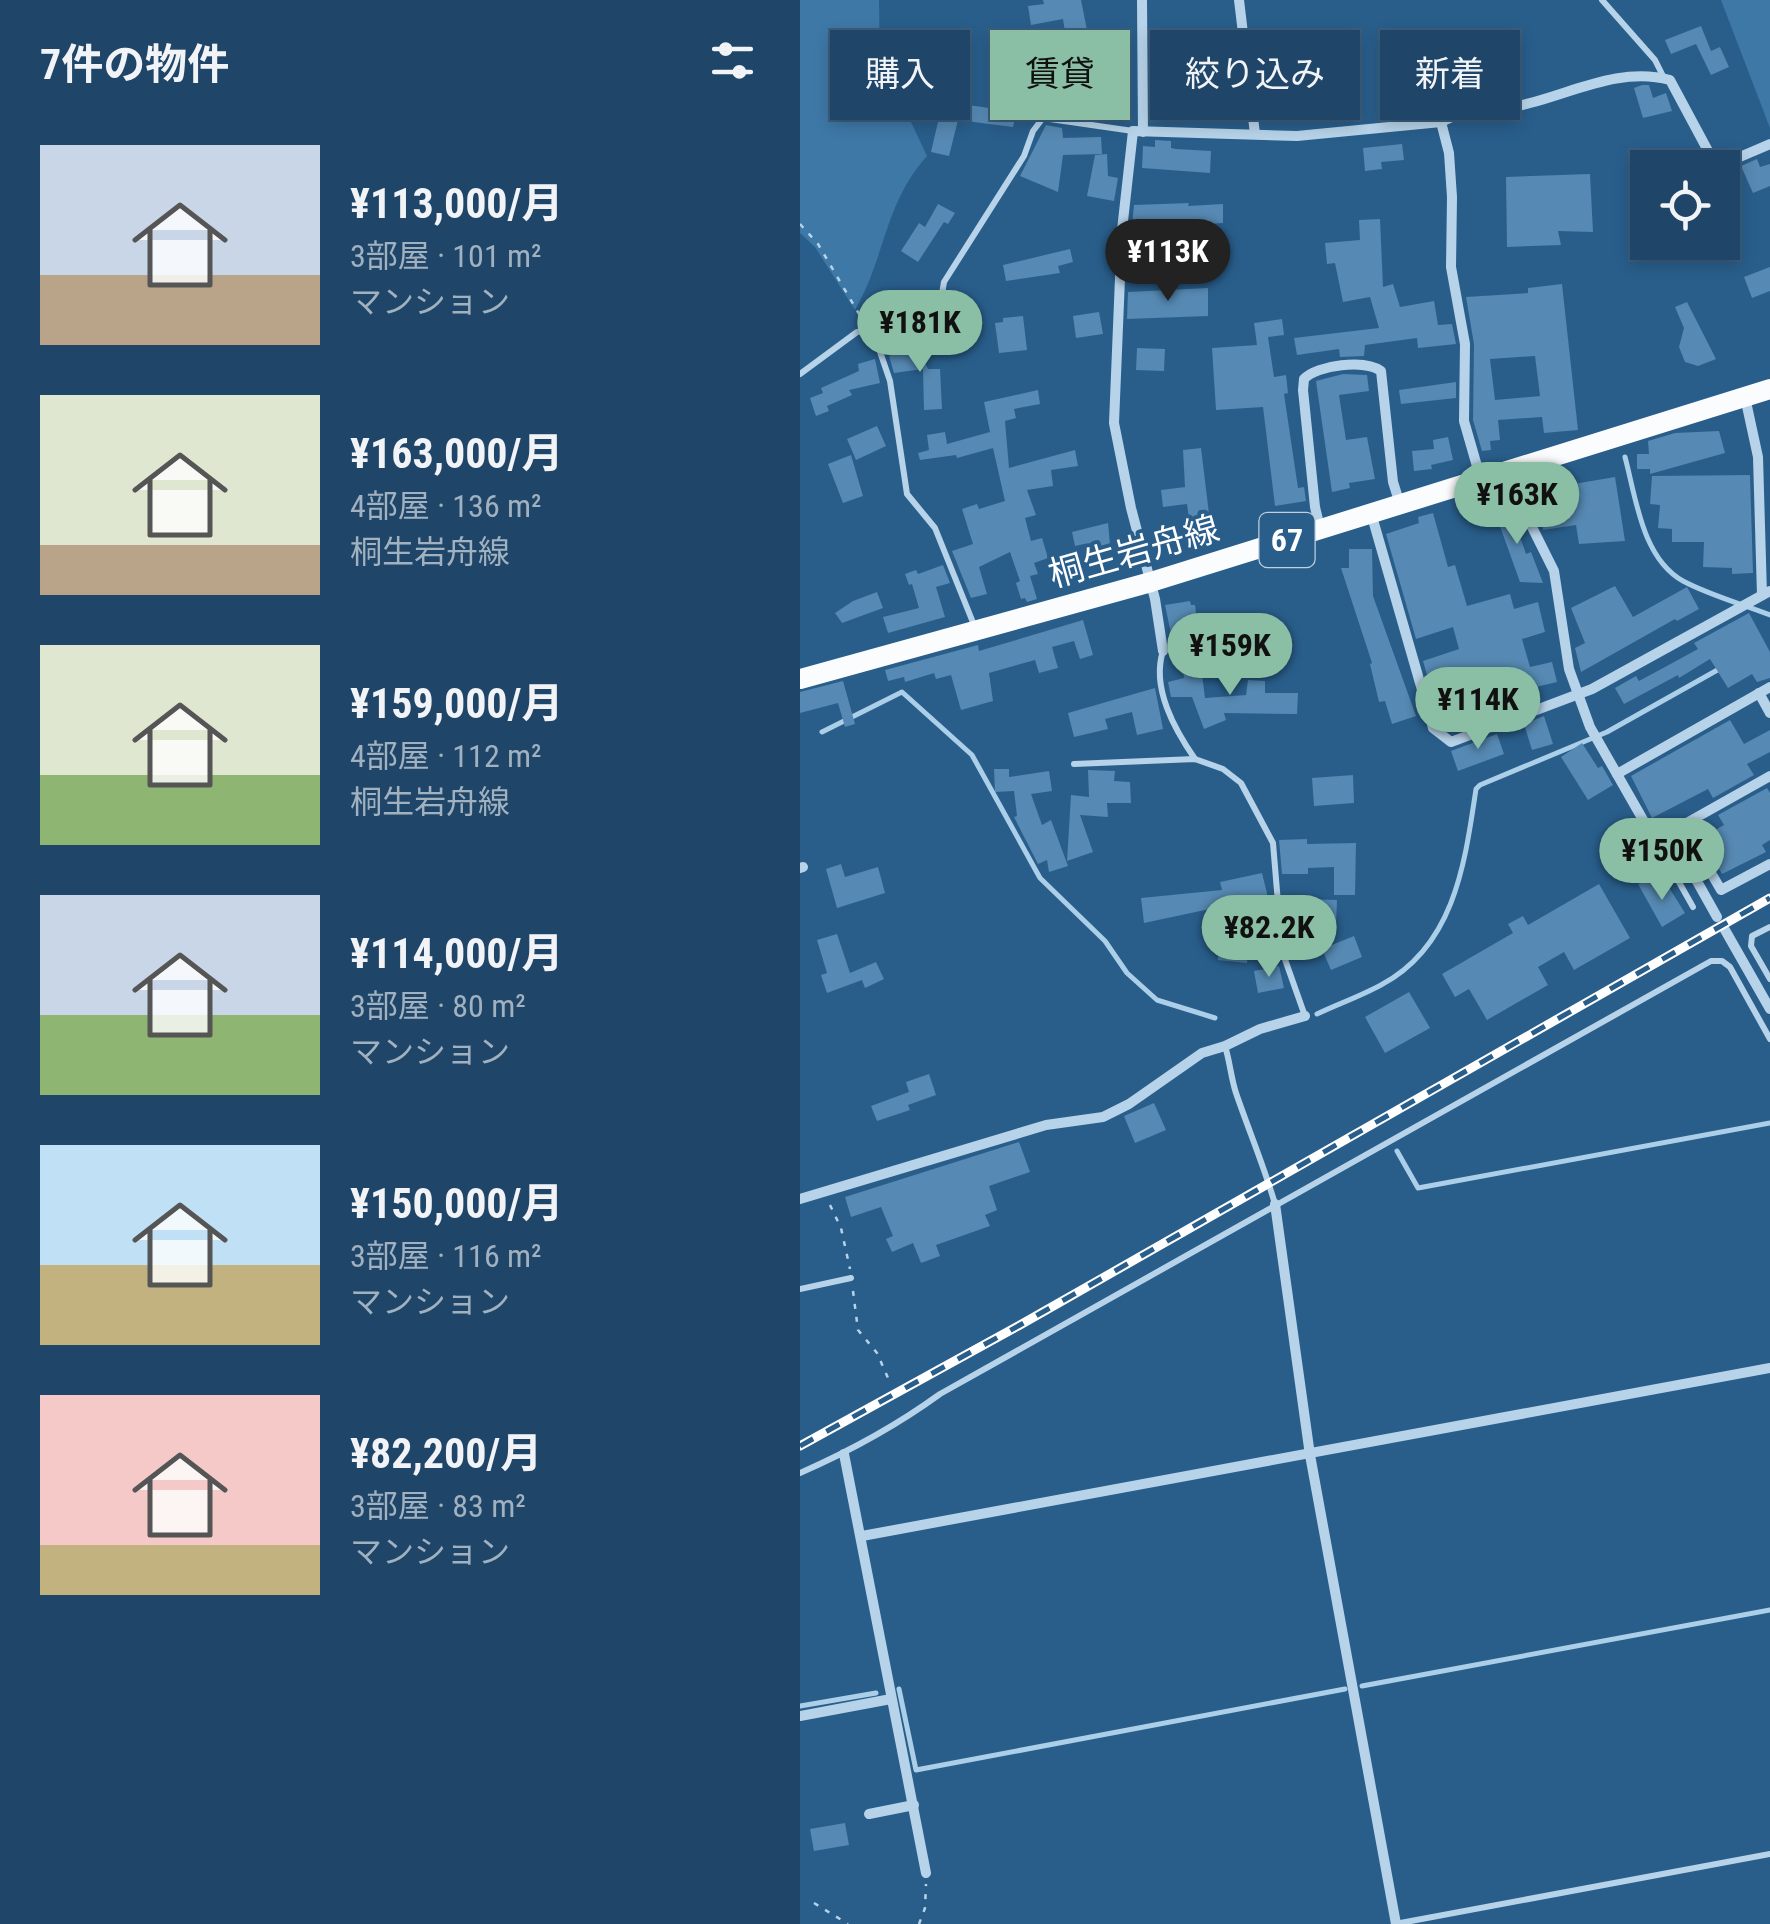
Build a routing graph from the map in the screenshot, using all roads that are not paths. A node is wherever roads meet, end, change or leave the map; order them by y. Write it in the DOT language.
graph roads {
  1 [pos="1142,0"];
  2 [pos="1239,0"];
  3 [pos="1602,0"];
  4 [pos="1664,78"];
  5 [pos="1441,122"];
  6 [pos="1138,131"];
  7 [pos="1255,134"];
  8 [pos="1770,144"];
  9 [pos="879,342"];
  10 [pos="800,374"];
  11 [pos="1770,389"];
  12 [pos="1745,397"];
  13 [pos="1511,470"];
  14 [pos="1481,480"];
  15 [pos="1400,505"];
  16 [pos="1372,514"];
  17 [pos="1321,530"];
  18 [pos="1151,582"];
  19 [pos="1766,593"];
  20 [pos="976,631"];
  21 [pos="1163,651"];
  22 [pos="800,679"];
  23 [pos="1765,690"];
  24 [pos="1576,695"];
  25 [pos="1770,712"];
  26 [pos="1196,759"];
  27 [pos="1074,764"];
  28 [pos="1617,774"];
  29 [pos="1770,776"];
  30 [pos="1683,825"];
  31 [pos="1665,837"];
  32 [pos="1770,864"];
  33 [pos="1693,907"];
  34 [pos="1717,917"];
  35 [pos="1770,927"];
  36 [pos="1725,930"];
  37 [pos="1770,980"];
  38 [pos="1770,1009"];
  39 [pos="1305,1016"];
  40 [pos="1770,1039"];
  41 [pos="1225,1046"];
  42 [pos="800,1199"];
  43 [pos="1275,1204"];
  44 [pos="852,1278"];
  45 [pos="800,1289"];
  46 [pos="1770,1368"];
  47 [pos="844,1454"];
  48 [pos="1310,1454"];
  49 [pos="800,1474"];
  50 [pos="862,1536"];
  51 [pos="891,1699"];
  52 [pos="800,1716"];
  53 [pos="914,1806"];
  54 [pos="869,1814"];
  55 [pos="1770,1854"];
  56 [pos="926,1872"];
  57 [pos="1396,1924"];
  1 -- 6 [label="street"];
  2 -- 7 [label="street"];
  3 -- 4 [label="lane"];
  4 -- 5 [label="street"];
  4 -- 8 [label="street"];
  5 -- 7 [label="street"];
  5 -- 14 [label="street"];
  6 -- 7 [label="street"];
  6 -- 9 [label="lane"];
  6 -- 18 [label="street"];
  9 -- 10 [label="lane"];
  9 -- 20 [label="lane"];
  11 -- 12 [label="main road, 桐生岩舟線 / 67"];
  12 -- 13 [label="main road, 桐生岩舟線 / 67"];
  12 -- 19 [label="street"];
  13 -- 14 [label="main road, 桐生岩舟線 / 67"];
  13 -- 24 [label="street"];
  14 -- 15 [label="main road, 桐生岩舟線 / 67"];
  15 -- 16 [label="main road, 桐生岩舟線 / 67"];
  15 -- 17 [label="street"];
  16 -- 17 [label="main road, 桐生岩舟線 / 67"];
  16 -- 24 [label="street"];
  17 -- 18 [label="main road, 桐生岩舟線 / 67"];
  18 -- 20 [label="main road, 桐生岩舟線 / 67"];
  18 -- 21 [label="street"];
  19 -- 24 [label="street"];
  20 -- 22 [label="main road, 桐生岩舟線 / 67"];
  21 -- 26 [label="lane"];
  23 -- 25 [label="street"];
  23 -- 28 [label="street"];
  24 -- 28 [label="street"];
  26 -- 27 [label="lane"];
  26 -- 39 [label="lane"];
  28 -- 31 [label="street"];
  29 -- 30 [label="street"];
  30 -- 31 [label="street"];
  30 -- 32 [label="street"];
  31 -- 33 [label="lane"];
  31 -- 34 [label="street"];
  35 -- 37 [label="lane"];
  36 -- 38 [label="street"];
  39 -- 41 [label="street"];
  40 -- 43 [label="lane"];
  41 -- 42 [label="street"];
  41 -- 43 [label="lane"];
  43 -- 47 [label="lane"];
  43 -- 48 [label="street"];
  44 -- 45 [label="lane"];
  46 -- 48 [label="street"];
  47 -- 49 [label="lane"];
  47 -- 50 [label="street"];
  48 -- 50 [label="street"];
  48 -- 57 [label="street"];
  50 -- 51 [label="street"];
  51 -- 52 [label="street"];
  51 -- 53 [label="street"];
  53 -- 54 [label="street"];
  53 -- 56 [label="street"];
  55 -- 57 [label="lane"];
}
